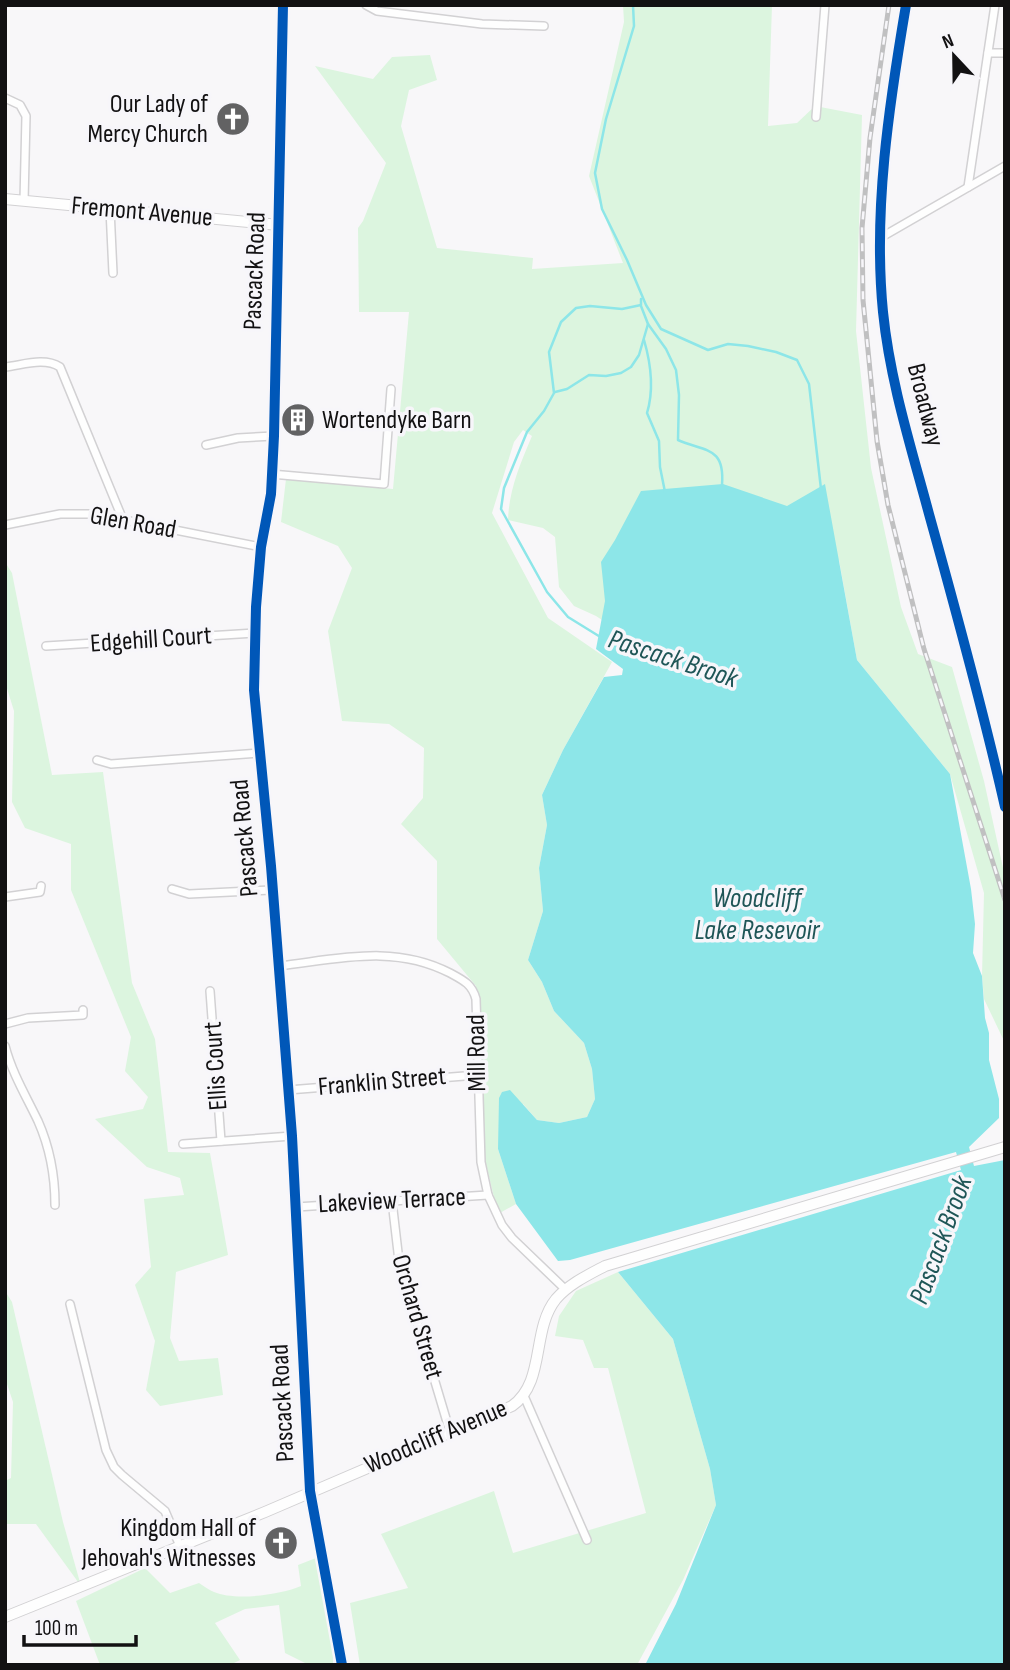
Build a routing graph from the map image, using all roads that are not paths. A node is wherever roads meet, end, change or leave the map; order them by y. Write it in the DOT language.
graph roads {
  1 [pos="283,5"];
  2 [pos="366,5"];
  3 [pos="825,5"];
  4 [pos="906,5"];
  5 [pos="995,5"];
  6 [pos="544,26"];
  7 [pos="988,53"];
  8 [pos="1005,53"];
  9 [pos="5,98"];
  10 [pos="816,117"];
  11 [pos="1005,166"];
  12 [pos="968,187"];
  13 [pos="5,199"];
  14 [pos="24,201"];
  15 [pos="110,209"];
  16 [pos="279,225"];
  17 [pos="880,238"];
  18 [pos="113,273"];
  19 [pos="5,367"];
  20 [pos="391,389"];
  21 [pos="274,436"];
  22 [pos="206,445"];
  23 [pos="271,474"];
  24 [pos="123,520"];
  25 [pos="5,525"];
  26 [pos="261,547"];
  27 [pos="255,634"];
  28 [pos="46,646"];
  29 [pos="260,753"];
  30 [pos="97,760"];
  31 [pos="1005,807"];
  32 [pos="41,886"];
  33 [pos="172,889"];
  34 [pos="272,890"];
  35 [pos="5,897"];
  36 [pos="279,966"];
  37 [pos="210,991"];
  38 [pos="83,1010"];
  39 [pos="5,1024"];
  40 [pos="5,1046"];
  41 [pos="477,1075"];
  42 [pos="288,1090"];
  43 [pos="292,1136"];
  44 [pos="221,1141"];
  45 [pos="183,1144"];
  46 [pos="1005,1147"];
  47 [pos="488,1195"];
  48 [pos="392,1201"];
  49 [pos="55,1205"];
  50 [pos="296,1206"];
  51 [pos="566,1290"];
  52 [pos="70,1304"];
  53 [pos="524,1396"];
  54 [pos="450,1432"];
  55 [pos="310,1491"];
  56 [pos="587,1540"];
  57 [pos="180,1546"];
  58 [pos="5,1617"];
  59 [pos="342,1665"];
  1 -- 16 [label="street, Pascack Road"];
  2 -- 6 [label="street"];
  3 -- 10 [label="street"];
  4 -- 17 [label="street, Broadway"];
  5 -- 7 [label="street"];
  7 -- 8 [label="street"];
  7 -- 12 [label="street"];
  9 -- 14 [label="street"];
  11 -- 12 [label="street"];
  12 -- 17 [label="street"];
  13 -- 14 [label="street, Fremont Avenue"];
  14 -- 15 [label="street, Fremont Avenue"];
  15 -- 16 [label="street, Fremont Avenue"];
  15 -- 18 [label="street"];
  16 -- 21 [label="street, Pascack Road"];
  17 -- 31 [label="street, Broadway"];
  19 -- 24 [label="street"];
  20 -- 23 [label="street"];
  21 -- 22 [label="street"];
  21 -- 23 [label="street, Pascack Road"];
  23 -- 26 [label="street, Pascack Road"];
  24 -- 25 [label="street, Glen Road"];
  24 -- 26 [label="street, Glen Road"];
  26 -- 27 [label="street, Pascack Road"];
  27 -- 28 [label="street, Edgehill Court"];
  27 -- 29 [label="street, Pascack Road"];
  29 -- 30 [label="street"];
  29 -- 34 [label="street, Pascack Road"];
  32 -- 35 [label="street"];
  33 -- 34 [label="street"];
  34 -- 36 [label="street, Pascack Road"];
  36 -- 41 [label="street, Mill Road"];
  36 -- 42 [label="street, Pascack Road"];
  37 -- 44 [label="street, Ellis Court"];
  38 -- 39 [label="street"];
  40 -- 49 [label="street"];
  41 -- 42 [label="street, Franklin Street"];
  41 -- 47 [label="street, Mill Road"];
  42 -- 43 [label="street, Pascack Road"];
  43 -- 44 [label="street"];
  43 -- 50 [label="street, Pascack Road"];
  44 -- 45 [label="street"];
  46 -- 51 [label="street, Woodcliff Avenue"];
  47 -- 48 [label="street, Lakeview Terrace"];
  47 -- 51 [label="street, Mill Road"];
  48 -- 50 [label="street, Lakeview Terrace"];
  48 -- 54 [label="street, Orchard Street"];
  50 -- 55 [label="street, Pascack Road"];
  51 -- 53 [label="street, Woodcliff Avenue"];
  52 -- 57 [label="street"];
  53 -- 54 [label="street, Woodcliff Avenue"];
  53 -- 56 [label="street"];
  54 -- 55 [label="street, Woodcliff Avenue"];
  55 -- 57 [label="street, Woodcliff Avenue"];
  55 -- 59 [label="street, Pascack Road"];
  57 -- 58 [label="street, Woodcliff Avenue"];
}
